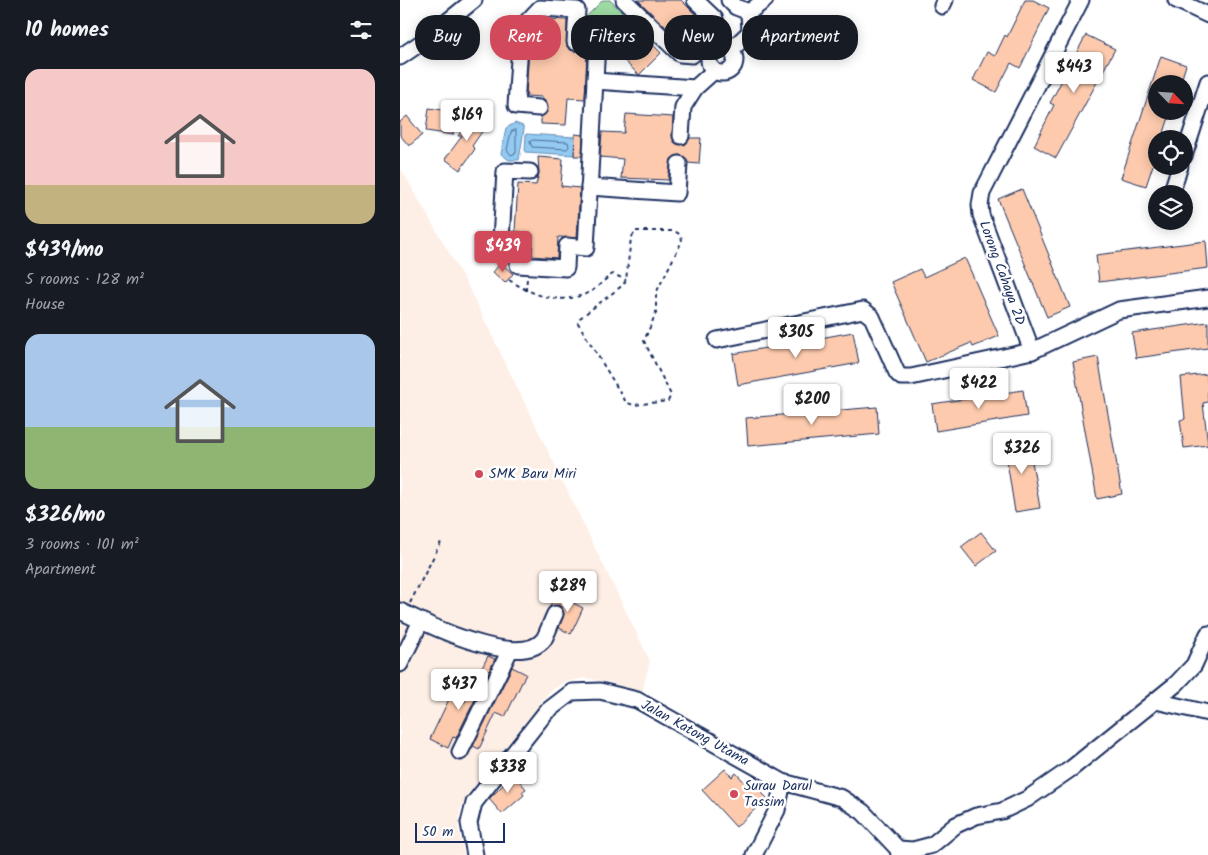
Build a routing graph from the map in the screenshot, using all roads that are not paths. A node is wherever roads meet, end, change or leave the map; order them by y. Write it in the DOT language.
graph roads {
  1 [pos="474,0"];
  2 [pos="624,0"];
  3 [pos="695,0"];
  4 [pos="729,0"];
  5 [pos="765,0"];
  6 [pos="1081,0"];
  7 [pos="1176,0"];
  8 [pos="749,12"];
  9 [pos="1208,14"];
  10 [pos="400,57"];
  11 [pos="595,81"];
  12 [pos="1208,82"];
  13 [pos="695,88"];
  14 [pos="540,108"];
  15 [pos="1192,130"];
  16 [pos="681,136"];
  17 [pos="679,164"];
  18 [pos="530,172"];
  19 [pos="589,188"];
  20 [pos="1208,298"];
  21 [pos="717,340"];
  22 [pos="1032,352"];
  23 [pos="402,612"];
  24 [pos="554,614"];
  25 [pos="420,621"];
  26 [pos="1208,634"];
  27 [pos="510,650"];
  28 [pos="400,664"];
  29 [pos="1156,700"];
  30 [pos="1208,713"];
  31 [pos="460,752"];
  32 [pos="783,782"];
  33 [pos="930,850"];
  34 [pos="898,852"];
  35 [pos="475,855"];
  36 [pos="754,855"];
  1 -- 10 [label="street"];
  2 -- 3 [label="street"];
  4 -- 8 [label="street"];
  5 -- 8 [label="street"];
  6 -- 22 [label="street, Lorong Cahaya 2D"];
  7 -- 9 [label="street"];
  8 -- 13 [label="street"];
  11 -- 13 [label="street"];
  11 -- 14 [label="street"];
  11 -- 19 [label="street"];
  12 -- 15 [label="street"];
  13 -- 16 [label="street"];
  17 -- 19 [label="street"];
  18 -- 19 [label="street"];
  20 -- 22 [label="street"];
  21 -- 22 [label="street"];
  23 -- 25 [label="street"];
  24 -- 27 [label="street"];
  25 -- 27 [label="street"];
  25 -- 28 [label="street"];
  26 -- 29 [label="street"];
  27 -- 31 [label="street"];
  29 -- 30 [label="street"];
  29 -- 33 [label="street"];
  32 -- 34 [label="street, Jalan Katong Utama"];
  32 -- 35 [label="street, Jalan Katong Utama"];
  32 -- 36 [label="street"];
  33 -- 34 [label="street"];
}
